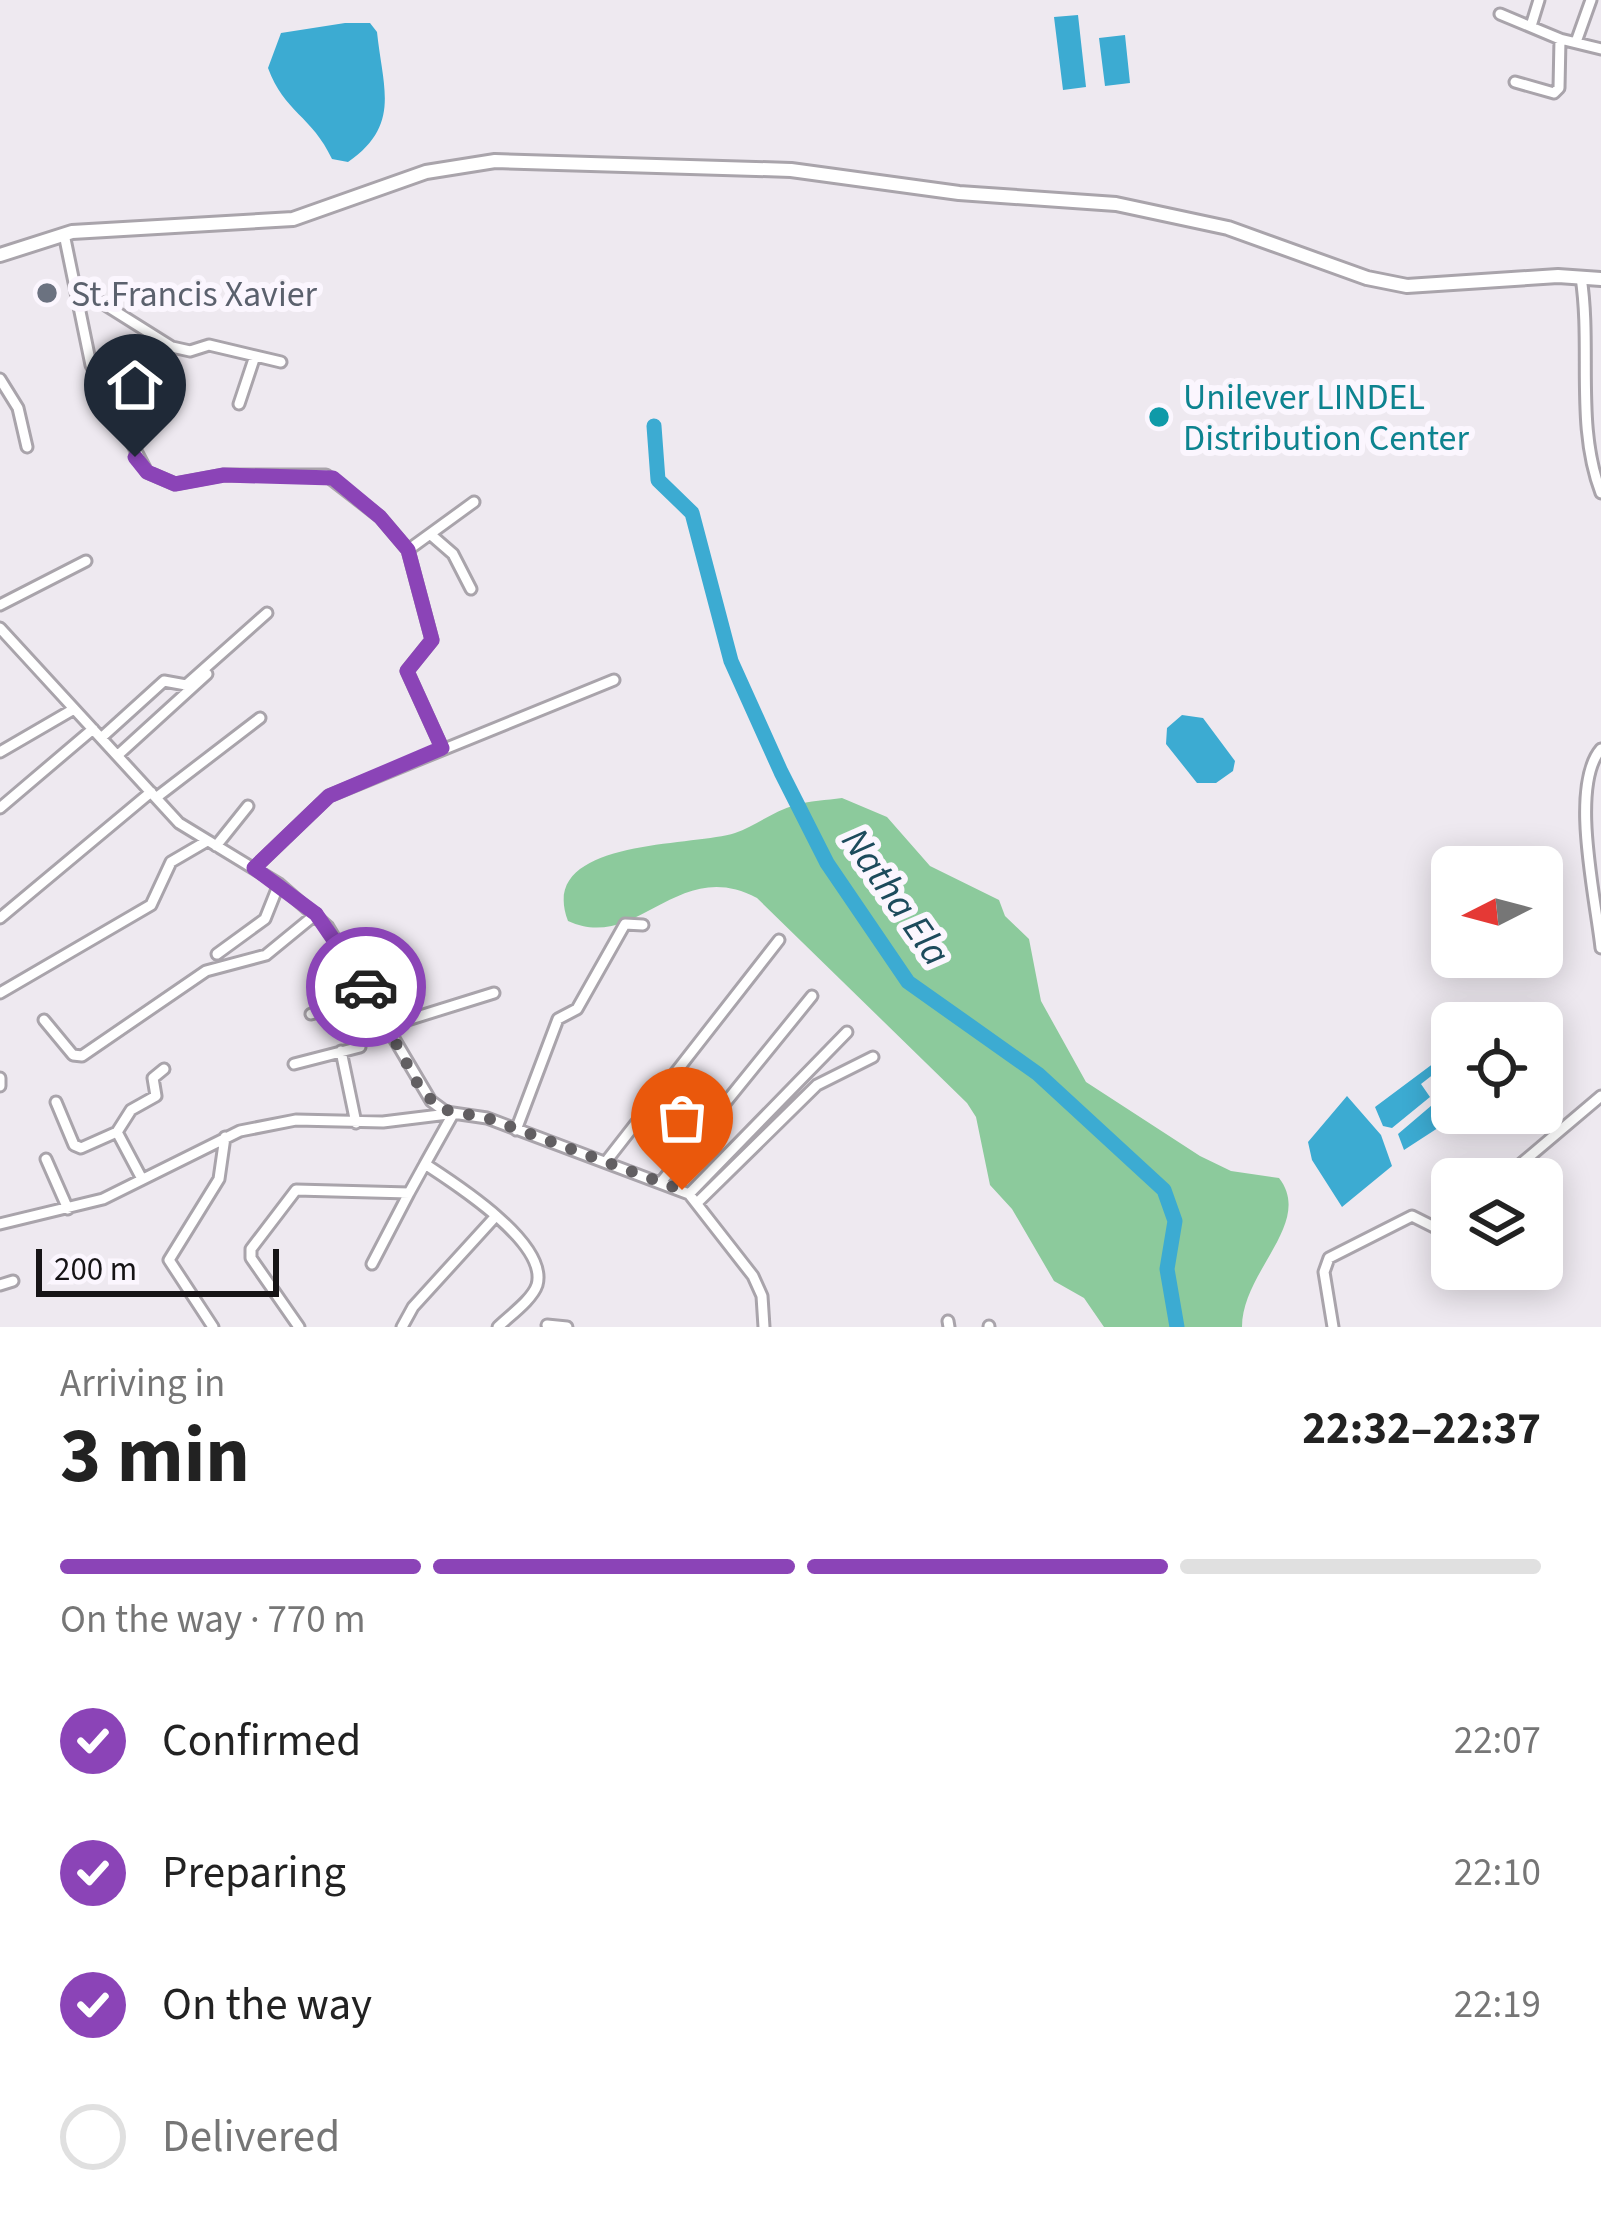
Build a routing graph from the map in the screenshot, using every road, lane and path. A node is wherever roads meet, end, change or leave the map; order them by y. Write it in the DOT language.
graph roads {
  1 [pos="1539,0"];
  2 [pos="1591,0"];
  3 [pos="1500,14"];
  4 [pos="1531,26"];
  5 [pos="1560,39"];
  6 [pos="1576,42"];
  7 [pos="1601,49"];
  8 [pos="1515,82"];
  9 [pos="64,234"];
  10 [pos="0,255"];
  11 [pos="1582,278"];
  12 [pos="1601,279"];
  13 [pos="75,286"];
  14 [pos="255,356"];
  15 [pos="281,362"];
  16 [pos="0,379"];
  17 [pos="238,404"];
  18 [pos="27,447"];
  19 [pos="1601,493"];
  20 [pos="474,502"];
  21 [pos="430,534"];
  22 [pos="408,550"];
  23 [pos="86,561"];
  24 [pos="470,590"];
  25 [pos="0,605"];
  26 [pos="267,613"];
  27 [pos="0,628"];
  28 [pos="229,654"];
  29 [pos="614,680"];
  30 [pos="74,709"];
  31 [pos="260,718"];
  32 [pos="97,733"];
  33 [pos="442,748"];
  34 [pos="1601,749"];
  35 [pos="0,751"];
  36 [pos="118,755"];
  37 [pos="154,795"];
  38 [pos="248,806"];
  39 [pos="0,808"];
  40 [pos="212,844"];
  41 [pos="254,868"];
  42 [pos="279,884"];
  43 [pos="316,914"];
  44 [pos="0,918"];
  45 [pos="643,926"];
  46 [pos="779,940"];
  47 [pos="1601,948"];
  48 [pos="217,954"];
  49 [pos="0,993"];
  50 [pos="494,993"];
  51 [pos="812,996"];
  52 [pos="373,999"];
  53 [pos="311,1014"];
  54 [pos="44,1020"];
  55 [pos="388,1026"];
  56 [pos="847,1032"];
  57 [pos="360,1047"];
  58 [pos="341,1051"];
  59 [pos="873,1057"];
  60 [pos="294,1064"];
  61 [pos="164,1069"];
  62 [pos="1601,1096"];
  63 [pos="56,1102"];
  64 [pos="453,1114"];
  65 [pos="356,1123"];
  66 [pos="516,1130"];
  67 [pos="117,1132"];
  68 [pos="225,1137"];
  69 [pos="1528,1158"];
  70 [pos="46,1159"];
  71 [pos="608,1159"];
  72 [pos="424,1164"];
  73 [pos="142,1179"];
  74 [pos="662,1180"];
  75 [pos="409,1193"];
  76 [pos="693,1198"];
  77 [pos="68,1209"];
  78 [pos="495,1217"];
  79 [pos="0,1224"];
  80 [pos="1431,1224"];
  81 [pos="373,1264"];
  82 [pos="13,1281"];
  83 [pos="0,1285"];
  84 [pos="547,1325"];
  85 [pos="214,1327"];
  86 [pos="299,1327"];
  87 [pos="402,1327"];
  88 [pos="498,1327"];
  89 [pos="567,1327"];
  90 [pos="764,1327"];
  91 [pos="1333,1327"];
  1 -- 4 [label="street"];
  2 -- 6 [label="street"];
  3 -- 4 [label="street"];
  4 -- 5 [label="street"];
  5 -- 6 [label="street"];
  5 -- 8 [label="street"];
  6 -- 7 [label="street"];
  9 -- 10 [label="main road"];
  9 -- 11 [label="main road"];
  9 -- 13 [label="street"];
  11 -- 12 [label="main road"];
  11 -- 19 [label="street"];
  13 -- 14 [label="street"];
  13 -- 22 [label="street"];
  14 -- 15 [label="street"];
  14 -- 17 [label="street"];
  16 -- 18 [label="street"];
  20 -- 21 [label="street"];
  21 -- 22 [label="street"];
  21 -- 24 [label="street"];
  22 -- 33 [label="street"];
  23 -- 25 [label="street"];
  26 -- 32 [label="street"];
  27 -- 30 [label="street"];
  28 -- 36 [label="street"];
  29 -- 33 [label="street"];
  30 -- 32 [label="street"];
  30 -- 35 [label="street"];
  31 -- 37 [label="street"];
  32 -- 36 [label="street"];
  32 -- 39 [label="street"];
  33 -- 41 [label="street"];
  34 -- 47 [label="street"];
  36 -- 37 [label="street"];
  37 -- 40 [label="street"];
  37 -- 44 [label="street"];
  38 -- 40 [label="street"];
  40 -- 41 [label="street"];
  40 -- 49 [label="street"];
  41 -- 42 [label="street"];
  42 -- 43 [label="street"];
  42 -- 48 [label="street"];
  43 -- 52 [label="street"];
  43 -- 54 [label="street"];
  45 -- 66 [label="street"];
  46 -- 71 [label="street"];
  50 -- 55 [label="street"];
  51 -- 74 [label="street"];
  52 -- 53 [label="street"];
  52 -- 55 [label="street"];
  55 -- 64 [label="street"];
  56 -- 76 [label="street"];
  57 -- 58 [label="street"];
  58 -- 60 [label="street"];
  58 -- 65 [label="street"];
  59 -- 76 [label="street"];
  61 -- 67 [label="street"];
  62 -- 69 [label="street"];
  63 -- 67 [label="street"];
  64 -- 65 [label="street"];
  64 -- 66 [label="street"];
  64 -- 72 [label="street"];
  65 -- 68 [label="street"];
  66 -- 71 [label="street"];
  67 -- 73 [label="street"];
  68 -- 73 [label="street"];
  68 -- 85 [label="street"];
  70 -- 77 [label="street"];
  71 -- 74 [label="street"];
  72 -- 75 [label="street"];
  72 -- 78 [label="street"];
  73 -- 77 [label="street"];
  74 -- 76 [label="street"];
  75 -- 81 [label="street"];
  75 -- 86 [label="street"];
  76 -- 90 [label="street"];
  77 -- 79 [label="street"];
  78 -- 87 [label="street"];
  78 -- 88 [label="street"];
  80 -- 91 [label="street"];
  82 -- 83 [label="street"];
  84 -- 89 [label="street"];
}
